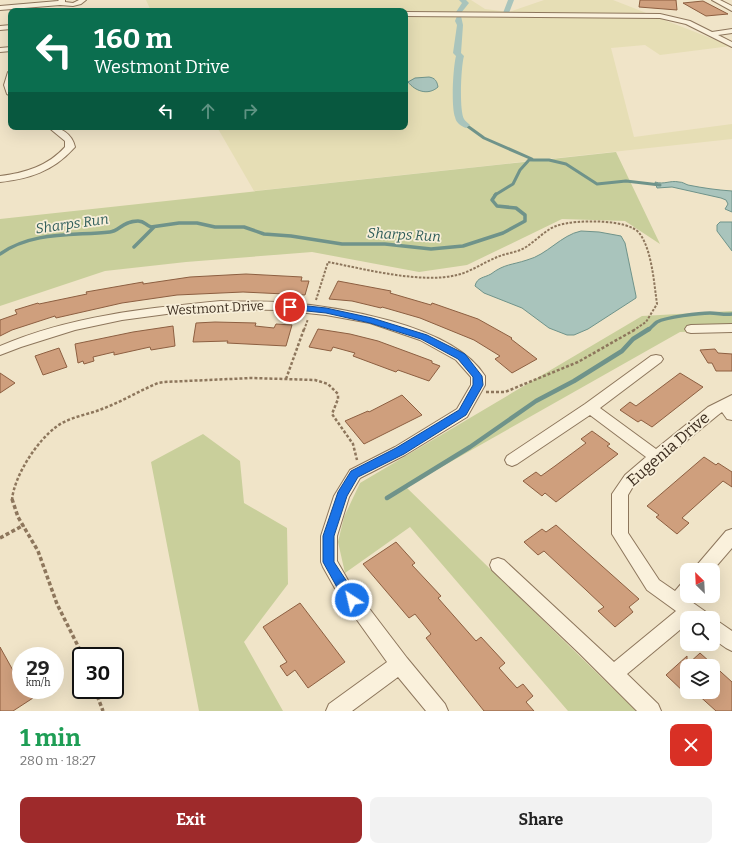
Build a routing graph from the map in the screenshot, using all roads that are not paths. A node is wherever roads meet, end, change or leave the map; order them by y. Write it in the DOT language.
graph roads {
  1 [pos="83,0"];
  2 [pos="715,0"];
  3 [pos="62,2"];
  4 [pos="0,8"];
  5 [pos="732,9"];
  6 [pos="408,14"];
  7 [pos="732,31"];
  8 [pos="711,34"];
  9 [pos="732,36"];
  10 [pos="719,38"];
  11 [pos="732,45"];
  12 [pos="56,130"];
  13 [pos="0,179"];
  14 [pos="732,328"];
  15 [pos="690,329"];
  16 [pos="0,351"];
  17 [pos="656,359"];
  18 [pos="729,407"];
  19 [pos="590,408"];
  20 [pos="656,457"];
  21 [pos="512,460"];
  22 [pos="729,545"];
  23 [pos="710,563"];
  24 [pos="498,565"];
  25 [pos="688,605"];
  26 [pos="720,633"];
  27 [pos="732,642"];
  28 [pos="400,664"];
  29 [pos="613,674"];
  30 [pos="336,711"];
  31 [pos="438,711"];
  32 [pos="651,711"];
  1 -- 3 [label="street"];
  2 -- 5 [label="street"];
  3 -- 4 [label="street"];
  6 -- 8 [label="street"];
  7 -- 8 [label="street"];
  8 -- 10 [label="street"];
  9 -- 10 [label="street"];
  10 -- 11 [label="street"];
  12 -- 13 [label="street"];
  14 -- 15 [label="street"];
  16 -- 28 [label="street, Westmont Drive"];
  17 -- 19 [label="street"];
  18 -- 20 [label="street, Eugenia Drive"];
  19 -- 20 [label="street"];
  19 -- 21 [label="street"];
  20 -- 25 [label="street, Eugenia Drive"];
  22 -- 23 [label="street"];
  24 -- 29 [label="street"];
  25 -- 29 [label="street"];
  26 -- 27 [label="street"];
  28 -- 30 [label="street"];
  28 -- 31 [label="street"];
  29 -- 32 [label="street"];
}
